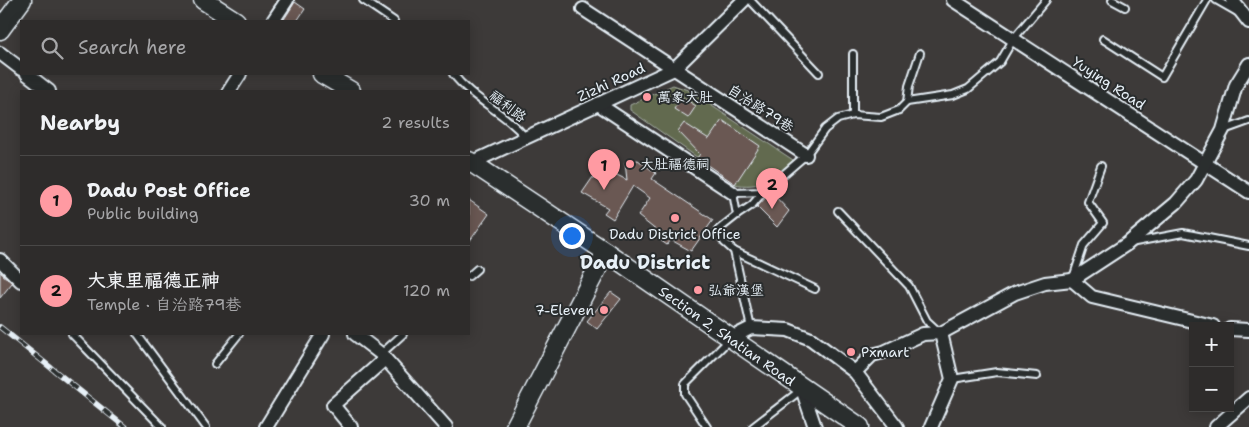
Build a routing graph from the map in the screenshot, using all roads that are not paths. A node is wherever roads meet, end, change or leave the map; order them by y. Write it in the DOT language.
graph roads {
  1 [pos="22,0"];
  2 [pos="203,0"];
  3 [pos="286,0"];
  4 [pos="363,0"];
  5 [pos="744,0"];
  6 [pos="750,0"];
  7 [pos="953,0"];
  8 [pos="1112,0"];
  9 [pos="1207,0"];
  10 [pos="1216,0"];
  11 [pos="1232,0"];
  12 [pos="1043,1"];
  13 [pos="1125,7"];
  14 [pos="583,8"];
  15 [pos="1246,18"];
  16 [pos="234,20"];
  17 [pos="274,20"];
  18 [pos="393,20"];
  19 [pos="0,30"];
  20 [pos="1014,38"];
  21 [pos="1104,39"];
  22 [pos="0,52"];
  23 [pos="920,52"];
  24 [pos="853,54"];
  25 [pos="1249,64"];
  26 [pos="20,68"];
  27 [pos="674,69"];
  28 [pos="819,73"];
  29 [pos="28,75"];
  30 [pos="239,75"];
  31 [pos="324,75"];
  32 [pos="453,75"];
  33 [pos="48,90"];
  34 [pos="230,90"];
  35 [pos="349,90"];
  36 [pos="469,90"];
  37 [pos="470,91"];
  38 [pos="907,102"];
  39 [pos="598,104"];
  40 [pos="853,115"];
  41 [pos="1249,121"];
  42 [pos="1223,130"];
  43 [pos="526,138"];
  44 [pos="806,156"];
  45 [pos="470,162"];
  46 [pos="1206,164"];
  47 [pos="1101,166"];
  48 [pos="763,192"];
  49 [pos="1249,192"];
  50 [pos="733,193"];
  51 [pos="838,211"];
  52 [pos="737,215"];
  53 [pos="1127,244"];
  54 [pos="1249,246"];
  55 [pos="734,251"];
  56 [pos="606,252"];
  57 [pos="0,260"];
  58 [pos="477,269"];
  59 [pos="470,275"];
  60 [pos="1072,280"];
  61 [pos="20,281"];
  62 [pos="815,289"];
  63 [pos="1196,322"];
  64 [pos="751,328"];
  65 [pos="1234,329"];
  66 [pos="1249,330"];
  67 [pos="941,333"];
  68 [pos="73,335"];
  69 [pos="138,335"];
  70 [pos="238,335"];
  71 [pos="322,335"];
  72 [pos="356,335"];
  73 [pos="403,335"];
  74 [pos="731,338"];
  75 [pos="383,356"];
  76 [pos="216,364"];
  77 [pos="855,372"];
  78 [pos="1037,376"];
  79 [pos="952,379"];
  80 [pos="802,389"];
  81 [pos="1249,398"];
  82 [pos="443,426"];
  83 [pos="162,427"];
  84 [pos="206,427"];
  85 [pos="266,427"];
  86 [pos="351,427"];
  87 [pos="515,427"];
  88 [pos="707,427"];
  89 [pos="752,427"];
  90 [pos="815,427"];
  91 [pos="860,427"];
  92 [pos="896,427"];
  93 [pos="931,427"];
  94 [pos="1216,427"];
  1 -- 19 [label="street"];
  2 -- 16 [label="street"];
  3 -- 17 [label="street"];
  4 -- 18 [label="lane"];
  5 -- 27 [label="street, Zizhi Road"];
  6 -- 28 [label="lane"];
  7 -- 20 [label="street, Yuying Road"];
  8 -- 13 [label="lane"];
  9 -- 21 [label="lane"];
  10 -- 15 [label="lane"];
  11 -- 15 [label="street"];
  12 -- 20 [label="lane"];
  14 -- 27 [label="street, 自治路79巷"];
  20 -- 38 [label="lane"];
  20 -- 46 [label="street, Yuying Road"];
  22 -- 26 [label="street"];
  23 -- 38 [label="lane"];
  24 -- 40 [label="lane"];
  25 -- 42 [label="street"];
  27 -- 39 [label="street, Zizhi Road"];
  27 -- 44 [label="street, 自治路79巷"];
  29 -- 33 [label="street"];
  30 -- 34 [label="street"];
  31 -- 35 [label="street"];
  32 -- 36 [label="lane, 福利路"];
  37 -- 43 [label="lane, 福利路"];
  38 -- 40 [label="lane"];
  39 -- 43 [label="street, Zizhi Road"];
  39 -- 50 [label="street"];
  40 -- 44 [label="lane"];
  41 -- 42 [label="lane"];
  42 -- 46 [label="street"];
  43 -- 45 [label="street, Zizhi Road"];
  44 -- 48 [label="lane"];
  45 -- 56 [label="street, Section 2, Shatian Road"];
  46 -- 49 [label="street, Yuying Road"];
  46 -- 53 [label="street"];
  47 -- 60 [label="lane"];
  48 -- 50 [label="lane"];
  48 -- 52 [label="lane"];
  50 -- 52 [label="lane"];
  51 -- 67 [label="lane"];
  52 -- 55 [label="lane"];
  53 -- 54 [label="lane"];
  53 -- 60 [label="street"];
  55 -- 62 [label="lane"];
  55 -- 64 [label="lane"];
  56 -- 74 [label="street, Section 2, Shatian Road"];
  56 -- 87 [label="street"];
  57 -- 61 [label="street"];
  58 -- 59 [label="lane"];
  60 -- 63 [label="street"];
  60 -- 67 [label="street"];
  64 -- 74 [label="street"];
  64 -- 77 [label="street"];
  65 -- 66 [label="street"];
  67 -- 77 [label="street"];
  67 -- 79 [label="street"];
  68 -- 83 [label="lane"];
  69 -- 84 [label="lane"];
  70 -- 76 [label="lane"];
  71 -- 85 [label="street"];
  72 -- 75 [label="street"];
  73 -- 75 [label="lane"];
  74 -- 80 [label="street, Section 2, Shatian Road"];
  74 -- 88 [label="lane"];
  75 -- 82 [label="street"];
  75 -- 86 [label="street"];
  77 -- 92 [label="street"];
  78 -- 79 [label="lane"];
  79 -- 93 [label="street"];
  80 -- 89 [label="lane"];
  80 -- 90 [label="street"];
  80 -- 91 [label="street, Section 2, Shatian Road"];
  81 -- 94 [label="street"];
}
